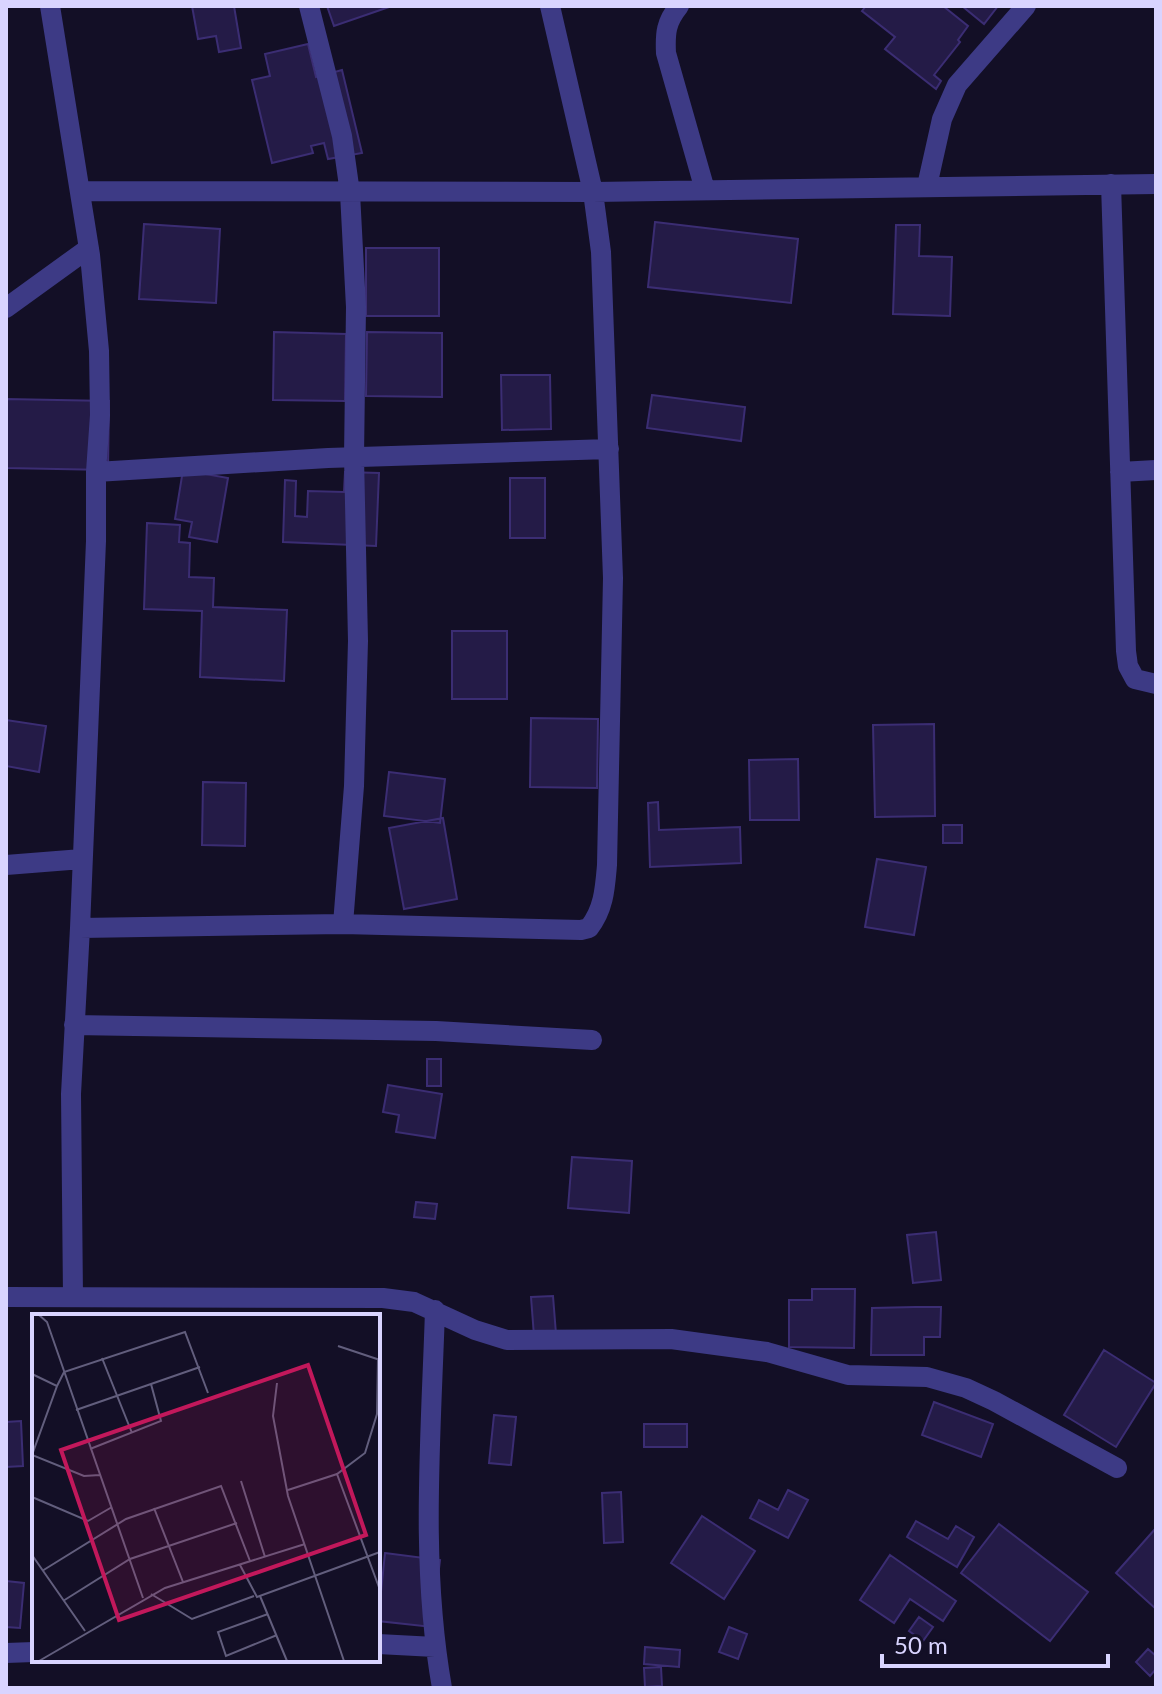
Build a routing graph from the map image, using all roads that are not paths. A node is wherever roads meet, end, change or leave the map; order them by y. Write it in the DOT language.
graph roads {
  1 [pos="50,6"];
  2 [pos="309,6"];
  3 [pos="550,6"];
  4 [pos="679,6"];
  5 [pos="1026,6"];
  6 [pos="1111,184"];
  7 [pos="1156,184"];
  8 [pos="927,186"];
  9 [pos="705,190"];
  10 [pos="81,191"];
  11 [pos="593,192"];
  12 [pos="350,193"];
  13 [pos="89,248"];
  14 [pos="6,308"];
  15 [pos="609,449"];
  16 [pos="354,457"];
  17 [pos="1156,470"];
  18 [pos="96,472"];
  19 [pos="1120,472"];
  20 [pos="1156,684"];
  21 [pos="82,859"];
  22 [pos="6,865"];
  23 [pos="343,924"];
  24 [pos="80,928"];
  25 [pos="74,1025"];
  26 [pos="592,1040"];
  27 [pos="6,1297"];
  28 [pos="73,1297"];
  29 [pos="435,1310"];
  30 [pos="1117,1468"];
  31 [pos="380,1644"];
  32 [pos="435,1647"];
  33 [pos="32,1652"];
  34 [pos="6,1653"];
  35 [pos="442,1688"];
  1 -- 10 [label="street"];
  2 -- 12 [label="street"];
  3 -- 11 [label="street"];
  4 -- 9 [label="street"];
  5 -- 8 [label="street"];
  6 -- 7 [label="street"];
  6 -- 8 [label="street"];
  6 -- 19 [label="street"];
  8 -- 9 [label="street"];
  9 -- 11 [label="street"];
  10 -- 12 [label="street"];
  10 -- 13 [label="street"];
  11 -- 12 [label="street"];
  11 -- 15 [label="street"];
  12 -- 16 [label="street"];
  13 -- 14 [label="street"];
  13 -- 18 [label="street"];
  15 -- 16 [label="street"];
  15 -- 23 [label="street"];
  16 -- 18 [label="street"];
  16 -- 23 [label="street"];
  17 -- 19 [label="street"];
  18 -- 21 [label="street"];
  19 -- 20 [label="street"];
  21 -- 22 [label="street"];
  21 -- 24 [label="street"];
  23 -- 24 [label="street"];
  24 -- 25 [label="street"];
  25 -- 26 [label="street"];
  25 -- 28 [label="street"];
  27 -- 28 [label="street"];
  28 -- 29 [label="street"];
  29 -- 30 [label="street"];
  29 -- 32 [label="street"];
  31 -- 32 [label="street"];
  32 -- 35 [label="street"];
  33 -- 34 [label="street"];
}
